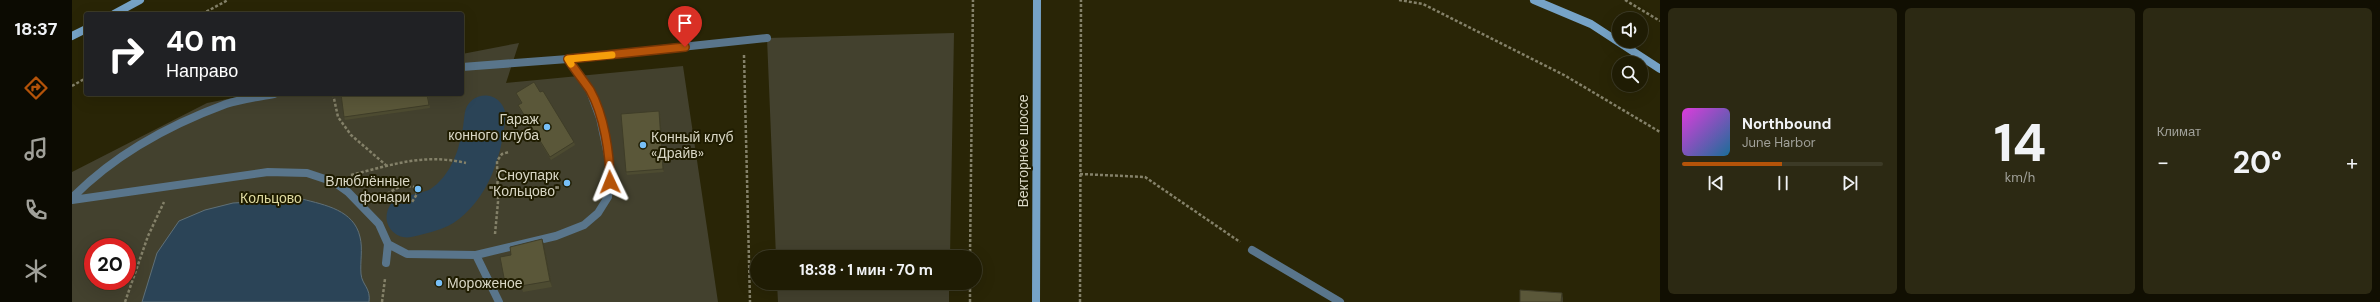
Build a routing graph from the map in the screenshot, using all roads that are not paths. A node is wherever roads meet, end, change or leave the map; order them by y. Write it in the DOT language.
graph roads {
  1 [pos="140,0"];
  2 [pos="1037,0"];
  3 [pos="1534,0"];
  4 [pos="118,12"];
  5 [pos="84,30"];
  6 [pos="72,36"];
  7 [pos="767,38"];
  8 [pos="568,59"];
  9 [pos="464,67"];
  10 [pos="1660,69"];
  11 [pos="265,96"];
  12 [pos="72,199"];
  13 [pos="388,244"];
  14 [pos="1252,250"];
  15 [pos="476,255"];
  16 [pos="386,263"];
  17 [pos="499,302"];
  18 [pos="1036,302"];
  19 [pos="1340,302"];
  1 -- 4 [label="main road"];
  2 -- 18 [label="main road, Векторное шоссе"];
  3 -- 10 [label="main road"];
  5 -- 6 [label="main road"];
  7 -- 8 [label="street"];
  8 -- 9 [label="street"];
  8 -- 15 [label="street"];
  11 -- 12 [label="street"];
  12 -- 13 [label="street"];
  13 -- 15 [label="street"];
  13 -- 16 [label="street"];
  14 -- 19 [label="street"];
  15 -- 17 [label="street"];
}
